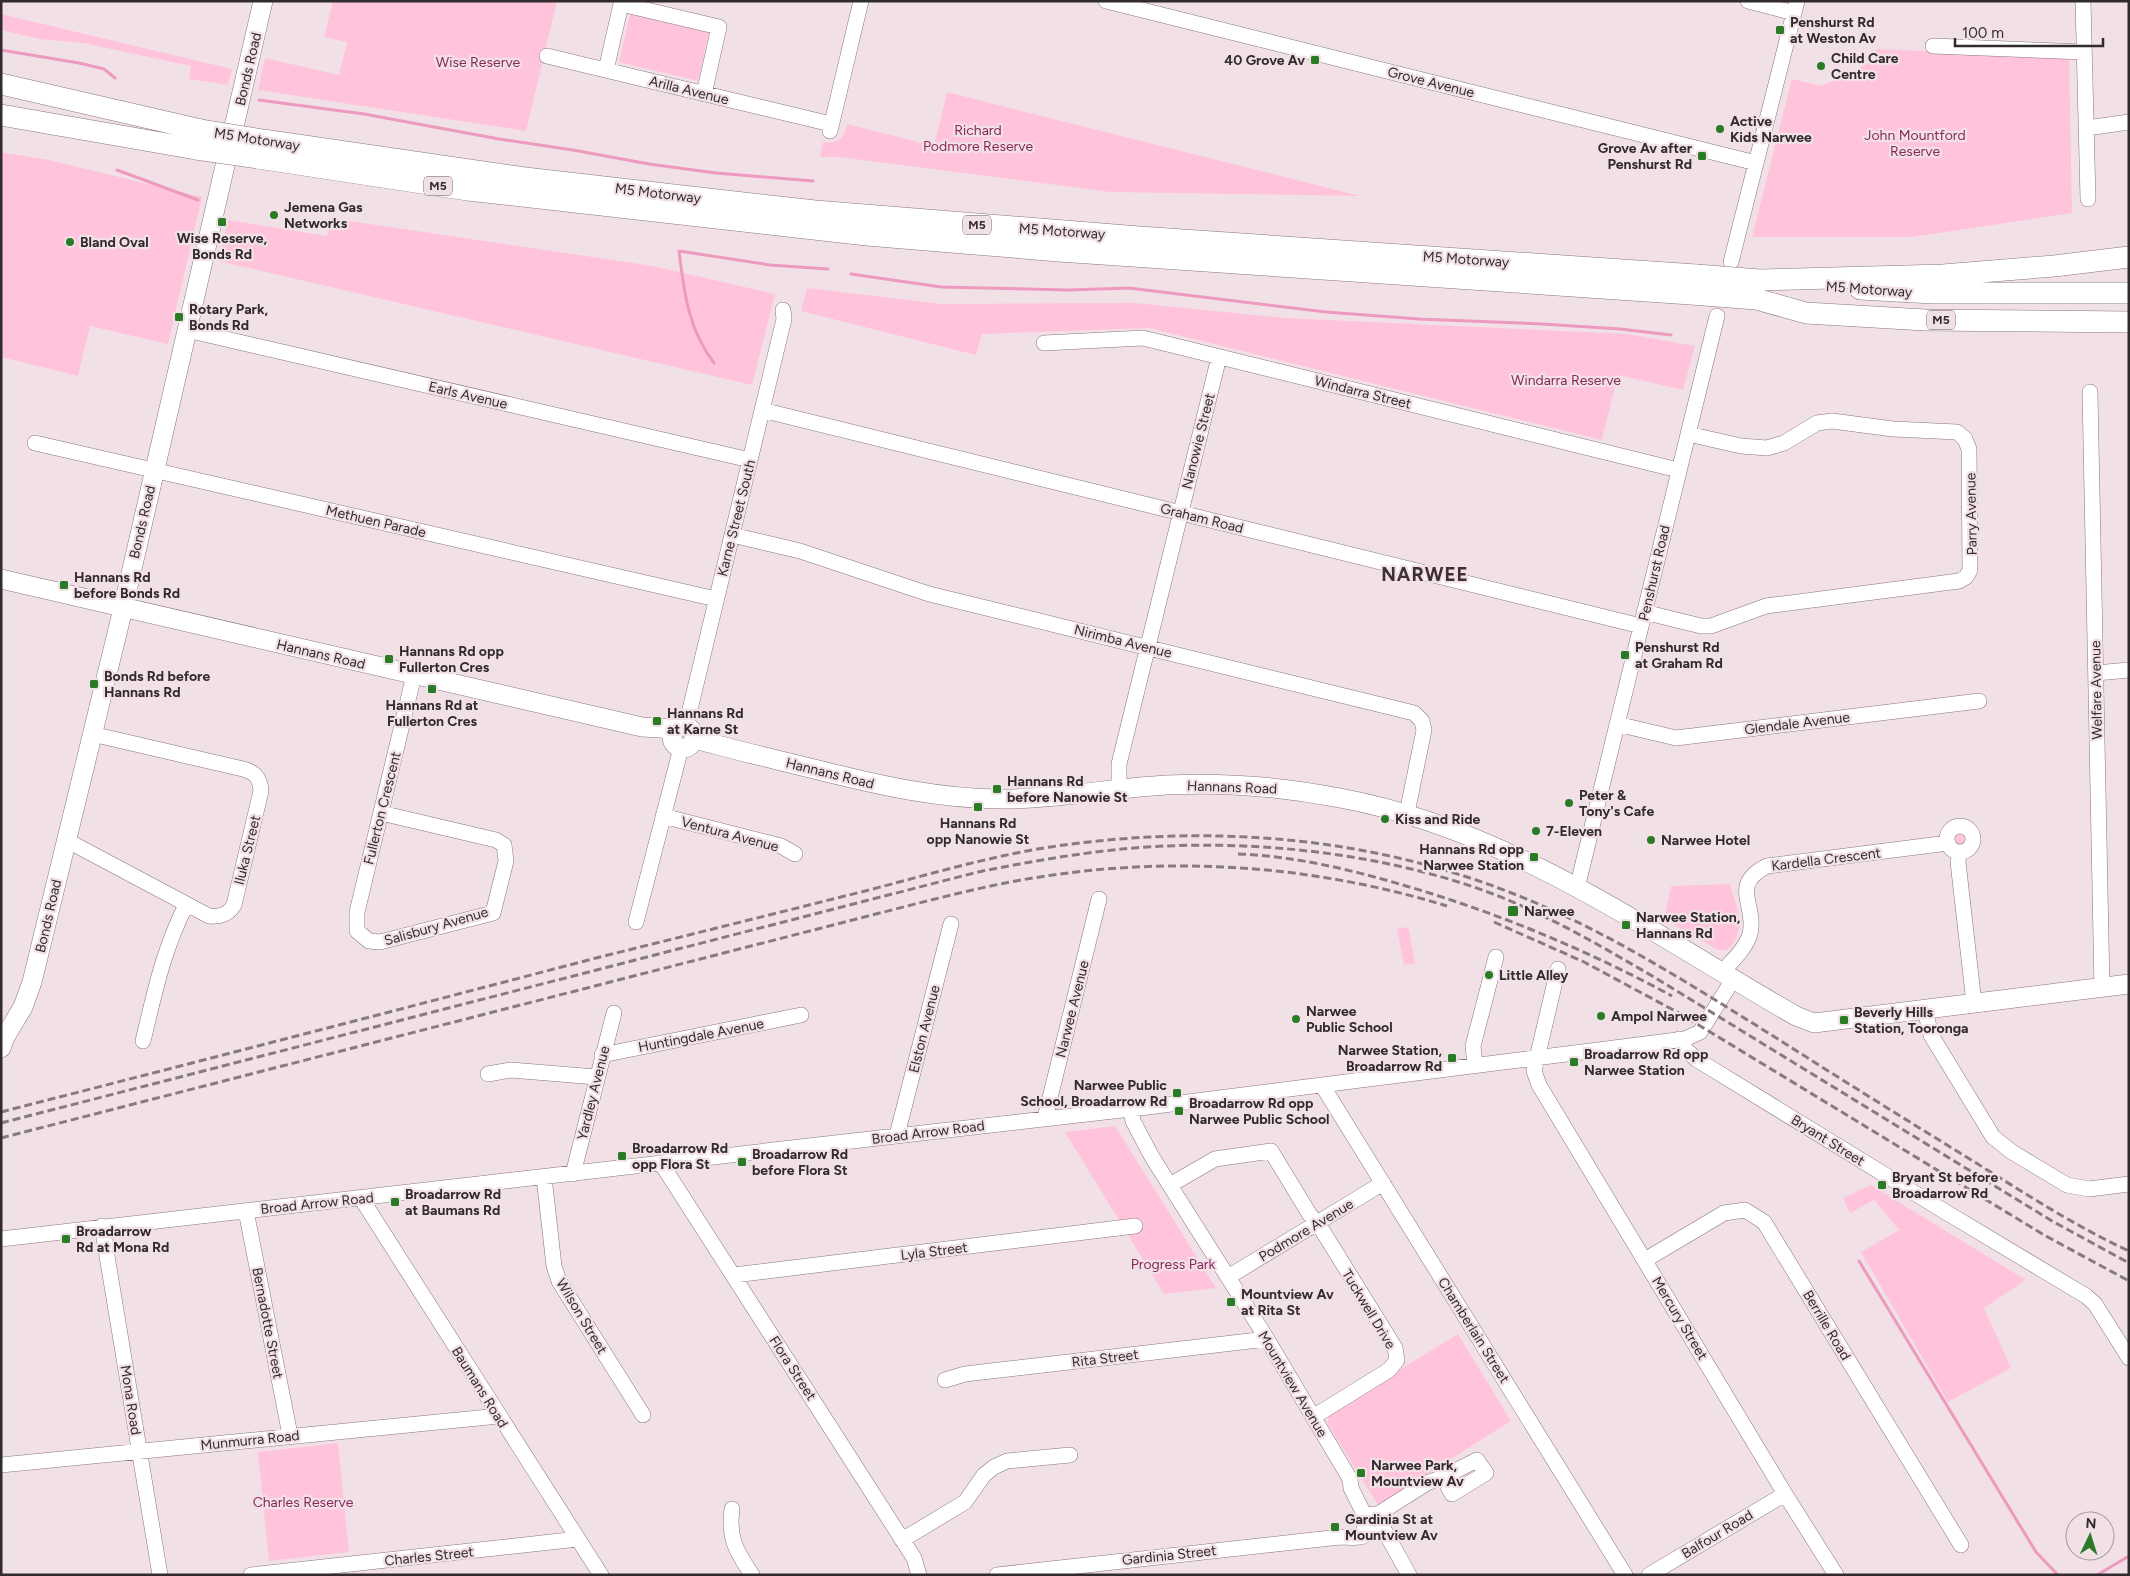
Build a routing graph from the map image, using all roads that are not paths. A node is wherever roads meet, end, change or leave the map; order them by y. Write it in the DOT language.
graph roads {
  1 [pos="263,1"];
  2 [pos="861,1"];
  3 [pos="1106,1"];
  4 [pos="1748,1"];
  5 [pos="2083,1"];
  6 [pos="1795,7"];
  7 [pos="1934,46"];
  8 [pos="2084,52"];
  9 [pos="547,56"];
  10 [pos="606,70"];
  11 [pos="1,84"];
  12 [pos="704,94"];
  13 [pos="1,96"];
  14 [pos="1,115"];
  15 [pos="2129,122"];
  16 [pos="2087,128"];
  17 [pos="198,139"];
  18 [pos="1756,163"];
  19 [pos="2088,199"];
  20 [pos="2129,257"];
  21 [pos="1731,262"];
  22 [pos="1758,289"];
  23 [pos="2129,293"];
  24 [pos="783,310"];
  25 [pos="2129,310"];
  26 [pos="1716,316"];
  27 [pos="2129,322"];
  28 [pos="187,330"];
  29 [pos="1044,343"];
  30 [pos="1219,356"];
  31 [pos="2090,392"];
  32 [pos="762,410"];
  33 [pos="1688,434"];
  34 [pos="35,443"];
  35 [pos="750,460"];
  36 [pos="155,470"];
  37 [pos="1678,470"];
  38 [pos="1180,512"];
  39 [pos="732,534"];
  40 [pos="1,579"];
  41 [pos="716,599"];
  42 [pos="122,608"];
  43 [pos="1643,619"];
  44 [pos="1147,647"];
  45 [pos="2129,670"];
  46 [pos="2096,673"];
  47 [pos="414,675"];
  48 [pos="1979,701"];
  49 [pos="1617,724"];
  50 [pos="92,734"];
  51 [pos="682,736"];
  52 [pos="1120,789"];
  53 [pos="381,813"];
  54 [pos="1407,813"];
  55 [pos="663,816"];
  56 [pos="66,840"];
  57 [pos="795,854"];
  58 [pos="1577,888"];
  59 [pos="1099,899"];
  60 [pos="186,905"];
  61 [pos="636,922"];
  62 [pos="950,924"];
  63 [pos="364,938"];
  64 [pos="1496,957"];
  65 [pos="1558,970"];
  66 [pos="1729,975"];
  67 [pos="2129,984"];
  68 [pos="2102,988"];
  69 [pos="1974,1004"];
  70 [pos="1925,1010"];
  71 [pos="614,1013"];
  72 [pos="800,1015"];
  73 [pos="1679,1040"];
  74 [pos="143,1041"];
  75 [pos="2,1042"];
  76 [pos="602,1055"];
  77 [pos="1538,1058"];
  78 [pos="1475,1065"];
  79 [pos="488,1074"];
  80 [pos="596,1077"];
  81 [pos="1322,1085"];
  82 [pos="1131,1108"];
  83 [pos="1045,1118"];
  84 [pos="897,1136"];
  85 [pos="661,1163"];
  86 [pos="572,1174"];
  87 [pos="544,1177"];
  88 [pos="1383,1183"];
  89 [pos="2129,1184"];
  90 [pos="1170,1185"];
  91 [pos="362,1198"];
  92 [pos="246,1211"];
  93 [pos="1317,1222"];
  94 [pos="102,1226"];
  95 [pos="1135,1226"];
  96 [pos="1,1239"];
  97 [pos="1645,1260"];
  98 [pos="734,1275"];
  99 [pos="1228,1277"];
  100 [pos="1267,1339"];
  101 [pos="2129,1358"];
  102 [pos="945,1380"];
  103 [pos="643,1415"];
  104 [pos="499,1416"];
  105 [pos="1312,1417"];
  106 [pos="290,1435"];
  107 [pos="139,1451"];
  108 [pos="1070,1456"];
  109 [pos="1,1465"];
  110 [pos="1443,1477"];
  111 [pos="1785,1494"];
  112 [pos="732,1509"];
  113 [pos="1373,1523"];
  114 [pos="578,1539"];
  115 [pos="902,1540"];
  116 [pos="1961,1545"];
  117 [pos="160,1575"];
  118 [pos="251,1575"];
  119 [pos="601,1575"];
  120 [pos="752,1575"];
  121 [pos="919,1575"];
  122 [pos="999,1575"];
  123 [pos="1409,1575"];
  124 [pos="1625,1575"];
  125 [pos="1649,1575"];
  126 [pos="1836,1575"];
  1 -- 28 [label="main road, Bonds Road"];
  2 -- 12 [label="street, Arilla Avenue"];
  3 -- 18 [label="street, Grove Avenue"];
  4 -- 6 [label="street"];
  5 -- 8 [label="street"];
  6 -- 18 [label="street"];
  7 -- 8 [label="street"];
  8 -- 16 [label="street"];
  9 -- 10 [label="street, Arilla Avenue"];
  10 -- 12 [label="street, Arilla Avenue"];
  10 -- 12 [label="street"];
  11 -- 17 [label="highway, M5"];
  13 -- 17 [label="highway, M5 Motorway / M5"];
  14 -- 17 [label="highway, M5 Motorway / M5"];
  15 -- 16 [label="street"];
  16 -- 19 [label="street"];
  17 -- 22 [label="highway, M5 Motorway / M5, bridge"];
  18 -- 21 [label="street"];
  20 -- 22 [label="highway"];
  22 -- 23 [label="highway, M5 Motorway / M5"];
  22 -- 25 [label="highway, M5 Motorway / M5"];
  22 -- 27 [label="highway, M5"];
  24 -- 32 [label="street, Karne Street South"];
  26 -- 33 [label="street, Penshurst Road"];
  28 -- 35 [label="street, Earls Avenue"];
  28 -- 36 [label="main road, Bonds Road"];
  29 -- 30 [label="street, Windarra Street"];
  30 -- 37 [label="street, Windarra Street"];
  30 -- 38 [label="street, Nanowie Street"];
  31 -- 46 [label="street, Welfare Avenue"];
  32 -- 35 [label="street, Karne Street South"];
  32 -- 38 [label="street, Graham Road"];
  33 -- 37 [label="street, Penshurst Road"];
  33 -- 43 [label="street, Parry Avenue"];
  34 -- 36 [label="street, Methuen Parade"];
  35 -- 39 [label="street, Karne Street South"];
  36 -- 41 [label="street, Methuen Parade"];
  36 -- 42 [label="main road, Bonds Road"];
  37 -- 43 [label="street, Penshurst Road"];
  38 -- 43 [label="street, Graham Road"];
  38 -- 44 [label="street, Nanowie Street"];
  39 -- 41 [label="street, Karne Street South"];
  39 -- 44 [label="street, Nirimba Avenue"];
  40 -- 42 [label="main road, Hannans Road"];
  41 -- 51 [label="street, Karne Street South"];
  42 -- 47 [label="main road, Hannans Road"];
  42 -- 50 [label="main road, Bonds Road"];
  43 -- 49 [label="street, Penshurst Road"];
  44 -- 52 [label="street, Nanowie Street"];
  44 -- 54 [label="street, Nirimba Avenue"];
  45 -- 46 [label="street"];
  46 -- 68 [label="street, Welfare Avenue"];
  47 -- 51 [label="main road, Hannans Road"];
  47 -- 53 [label="street, Fullerton Crescent"];
  48 -- 49 [label="street, Glendale Avenue"];
  49 -- 58 [label="street, Penshurst Road"];
  50 -- 56 [label="main road, Bonds Road"];
  50 -- 60 [label="street, Iluka Street"];
  51 -- 52 [label="main road, Hannans Road"];
  51 -- 55 [label="street, Karne Street South"];
  52 -- 54 [label="main road, Hannans Road"];
  53 -- 63 [label="street, Fullerton Crescent"];
  53 -- 63 [label="street, Salisbury Avenue"];
  54 -- 58 [label="main road, Hannans Road"];
  55 -- 57 [label="street, Ventura Avenue"];
  55 -- 61 [label="street, Karne Street South"];
  56 -- 60 [label="street, Iluka Street"];
  56 -- 75 [label="main road, Bonds Road"];
  58 -- 66 [label="main road, Hannans Road"];
  59 -- 83 [label="street, Narwee Avenue"];
  60 -- 74 [label="street"];
  62 -- 84 [label="street, Elston Avenue"];
  64 -- 78 [label="street"];
  65 -- 77 [label="street, Mercury Street"];
  66 -- 69 [label="street, Kardella Crescent"];
  66 -- 70 [label="main road, Hannans Road"];
  66 -- 73 [label="street, Broad Arrow Road"];
  67 -- 68 [label="main road"];
  68 -- 69 [label="main road"];
  69 -- 70 [label="main road"];
  70 -- 89 [label="street"];
  71 -- 76 [label="street, Yardley Avenue"];
  72 -- 76 [label="street, Huntingdale Avenue"];
  73 -- 77 [label="street, Broad Arrow Road"];
  73 -- 101 [label="street, Bryant Street"];
  76 -- 80 [label="street, Yardley Avenue"];
  77 -- 78 [label="street, Broad Arrow Road"];
  77 -- 97 [label="street, Mercury Street"];
  78 -- 81 [label="street, Broad Arrow Road"];
  79 -- 80 [label="street"];
  80 -- 86 [label="street, Yardley Avenue"];
  81 -- 82 [label="street, Broad Arrow Road"];
  81 -- 88 [label="street, Chamberlain Street"];
  82 -- 83 [label="street, Broad Arrow Road"];
  82 -- 90 [label="street, Mountview Avenue"];
  83 -- 84 [label="street, Broad Arrow Road"];
  84 -- 85 [label="street, Broad Arrow Road"];
  85 -- 86 [label="street, Broad Arrow Road"];
  85 -- 98 [label="street, Flora Street"];
  86 -- 87 [label="street, Broad Arrow Road"];
  87 -- 91 [label="street, Broad Arrow Road"];
  87 -- 103 [label="street, Wilson Street"];
  88 -- 93 [label="street, Podmore Avenue"];
  88 -- 124 [label="street, Chamberlain Street"];
  90 -- 93 [label="street"];
  90 -- 99 [label="street, Mountview Avenue"];
  91 -- 92 [label="street, Broad Arrow Road"];
  91 -- 104 [label="street, Baumans Road"];
  92 -- 94 [label="street, Broad Arrow Road"];
  92 -- 106 [label="street, Bernadotte Street"];
  93 -- 99 [label="street, Podmore Avenue"];
  93 -- 105 [label="street, Tuckwell Drive"];
  94 -- 96 [label="street, Broad Arrow Road"];
  94 -- 107 [label="street, Mona Road"];
  95 -- 98 [label="street, Lyla Street"];
  97 -- 111 [label="street, Mercury Street"];
  97 -- 116 [label="street, Berrille Road"];
  98 -- 115 [label="street, Flora Street"];
  99 -- 100 [label="street, Mountview Avenue"];
  100 -- 102 [label="street, Rita Street"];
  100 -- 105 [label="street, Mountview Avenue"];
  104 -- 106 [label="street, Munmurra Road"];
  104 -- 114 [label="street, Baumans Road"];
  105 -- 113 [label="street, Mountview Avenue"];
  106 -- 107 [label="street, Munmurra Road"];
  107 -- 109 [label="street, Munmurra Road"];
  107 -- 117 [label="street, Mona Road"];
  108 -- 115 [label="street"];
  110 -- 113 [label="street, Gardinia Street"];
  111 -- 125 [label="street, Balfour Road"];
  111 -- 126 [label="street, Mercury Street"];
  112 -- 120 [label="street"];
  113 -- 122 [label="street, Gardinia Street"];
  113 -- 123 [label="street, Mountview Avenue"];
  114 -- 118 [label="street, Charles Street"];
  114 -- 119 [label="street, Baumans Road"];
  115 -- 121 [label="street, Flora Street"];
}
